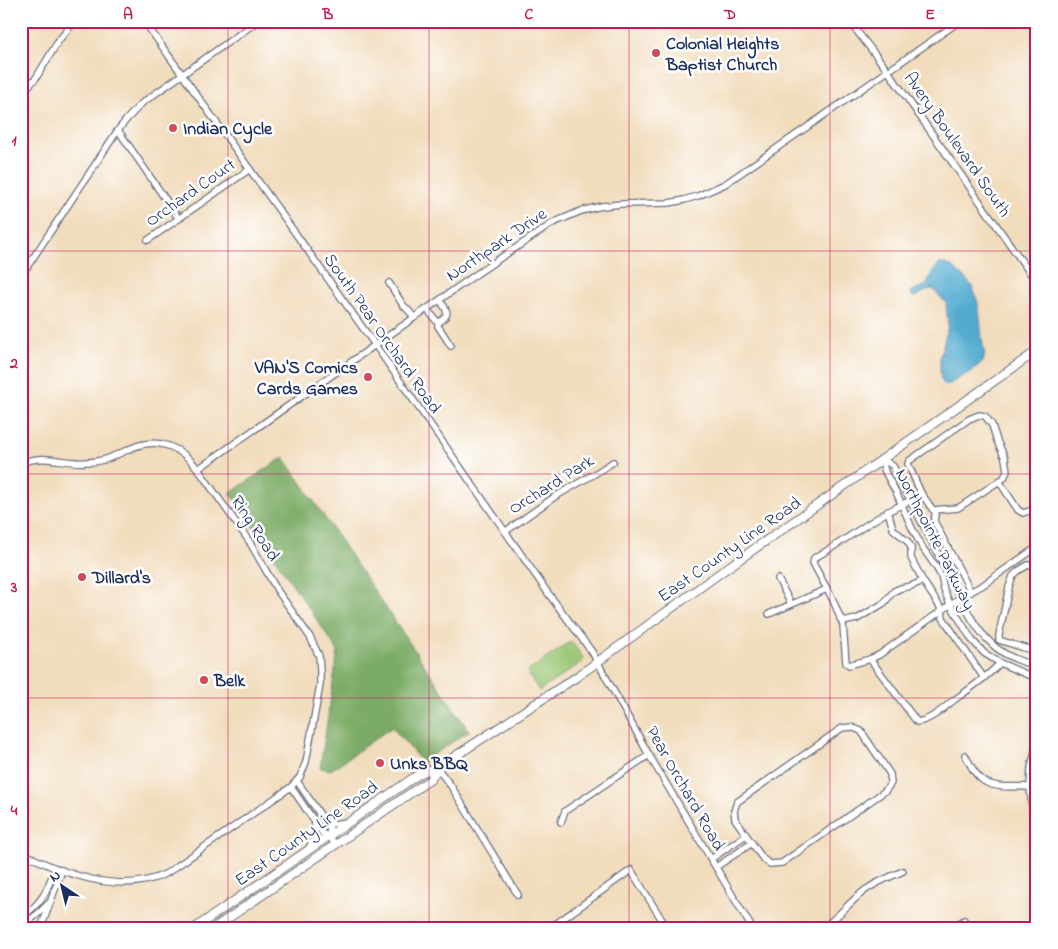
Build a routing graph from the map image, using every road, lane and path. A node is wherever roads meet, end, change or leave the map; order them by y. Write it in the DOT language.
graph roads {
  1 [pos="75,21"];
  2 [pos="144,21"];
  3 [pos="258,21"];
  4 [pos="849,21"];
  5 [pos="960,21"];
  6 [pos="888,71"];
  7 [pos="182,75"];
  8 [pos="21,94"];
  9 [pos="118,130"];
  10 [pos="250,169"];
  11 [pos="179,219"];
  12 [pos="148,240"];
  13 [pos="21,276"];
  14 [pos="389,283"];
  15 [pos="1037,283"];
  16 [pos="440,300"];
  17 [pos="427,309"];
  18 [pos="414,318"];
  19 [pos="438,323"];
  20 [pos="375,345"];
  21 [pos="451,346"];
  22 [pos="1037,351"];
  23 [pos="882,459"];
  24 [pos="613,462"];
  25 [pos="21,463"];
  26 [pos="198,469"];
  27 [pos="999,481"];
  28 [pos="921,493"];
  29 [pos="910,500"];
  30 [pos="901,505"];
  31 [pos="936,510"];
  32 [pos="888,511"];
  33 [pos="1037,511"];
  34 [pos="506,531"];
  35 [pos="1037,547"];
  36 [pos="1037,567"];
  37 [pos="778,579"];
  38 [pos="923,581"];
  39 [pos="827,589"];
  40 [pos="972,592"];
  41 [pos="961,597"];
  42 [pos="791,604"];
  43 [pos="950,604"];
  44 [pos="942,610"];
  45 [pos="769,614"];
  46 [pos="840,618"];
  47 [pos="994,646"];
  48 [pos="1037,651"];
  49 [pos="986,654"];
  50 [pos="870,660"];
  51 [pos="597,662"];
  52 [pos="1000,663"];
  53 [pos="1037,666"];
  54 [pos="1037,677"];
  55 [pos="984,678"];
  56 [pos="1037,742"];
  57 [pos="649,755"];
  58 [pos="964,755"];
  59 [pos="437,768"];
  60 [pos="297,781"];
  61 [pos="291,787"];
  62 [pos="1030,787"];
  63 [pos="323,819"];
  64 [pos="315,822"];
  65 [pos="349,822"];
  66 [pos="561,822"];
  67 [pos="746,835"];
  68 [pos="329,836"];
  69 [pos="752,842"];
  70 [pos="336,844"];
  71 [pos="308,851"];
  72 [pos="21,852"];
  73 [pos="1037,858"];
  74 [pos="711,859"];
  75 [pos="716,867"];
  76 [pos="55,868"];
  77 [pos="62,870"];
  78 [pos="903,871"];
  79 [pos="54,894"];
  80 [pos="518,895"];
  81 [pos="964,920"];
  82 [pos="23,924"];
  83 [pos="41,928"];
  84 [pos="196,928"];
  85 [pos="214,928"];
  86 [pos="550,928"];
  87 [pos="667,928"];
  88 [pos="752,928"];
  89 [pos="823,928"];
  90 [pos="952,928"];
  1 -- 8 [label="street"];
  2 -- 7 [label="street, South Pear Orchard Road"];
  3 -- 7 [label="street"];
  4 -- 6 [label="street, Avery Boulevard South"];
  5 -- 6 [label="street, Northpark Drive"];
  6 -- 15 [label="street, Avery Boulevard South"];
  6 -- 16 [label="street, Northpark Drive"];
  7 -- 9 [label="street"];
  7 -- 10 [label="street, South Pear Orchard Road"];
  9 -- 11 [label="street"];
  9 -- 13 [label="street"];
  10 -- 11 [label="street, Orchard Court"];
  10 -- 20 [label="street, South Pear Orchard Road"];
  11 -- 12 [label="street, Orchard Court"];
  14 -- 18 [label="street"];
  16 -- 17 [label="street, Northpark Drive"];
  16 -- 19 [label="street"];
  17 -- 18 [label="street, Northpark Drive"];
  17 -- 19 [label="street"];
  18 -- 20 [label="street, Northpark Drive"];
  19 -- 21 [label="street"];
  20 -- 26 [label="street, Northpark Drive"];
  20 -- 34 [label="street, South Pear Orchard Road"];
  22 -- 23 [label="main road, East County Line Road"];
  23 -- 29 [label="street, Northpointe Parkway"];
  23 -- 30 [label="street, Northpointe Parkway"];
  23 -- 51 [label="main road, East County Line Road"];
  24 -- 34 [label="street, Orchard Park"];
  25 -- 26 [label="street, Ring Road"];
  26 -- 60 [label="street, Ring Road"];
  27 -- 28 [label="street"];
  27 -- 31 [label="street"];
  27 -- 33 [label="street"];
  28 -- 29 [label="street"];
  28 -- 31 [label="street"];
  29 -- 30 [label="street"];
  29 -- 41 [label="street, Northpointe Parkway"];
  30 -- 32 [label="street"];
  30 -- 43 [label="street, Northpointe Parkway"];
  31 -- 40 [label="street"];
  32 -- 38 [label="street"];
  32 -- 39 [label="street"];
  34 -- 51 [label="street, South Pear Orchard Road"];
  35 -- 40 [label="street"];
  36 -- 48 [label="street"];
  37 -- 42 [label="street"];
  38 -- 44 [label="street"];
  38 -- 46 [label="street"];
  39 -- 42 [label="street"];
  39 -- 46 [label="street"];
  40 -- 41 [label="street"];
  41 -- 43 [label="street"];
  41 -- 47 [label="street, Northpointe Parkway"];
  42 -- 45 [label="street"];
  43 -- 44 [label="street"];
  43 -- 49 [label="street, Northpointe Parkway"];
  44 -- 50 [label="street"];
  44 -- 55 [label="street"];
  46 -- 50 [label="street"];
  47 -- 49 [label="street"];
  47 -- 53 [label="street, Northpointe Parkway"];
  49 -- 52 [label="street, Northpointe Parkway"];
  50 -- 55 [label="street"];
  51 -- 57 [label="street, Pear Orchard Road"];
  51 -- 59 [label="main road, East County Line Road"];
  52 -- 54 [label="street, Northpointe Parkway"];
  52 -- 55 [label="street"];
  56 -- 62 [label="street"];
  57 -- 66 [label="street"];
  57 -- 74 [label="street, Pear Orchard Road"];
  58 -- 62 [label="street"];
  59 -- 65 [label="main road, East County Line Road"];
  59 -- 70 [label="main road, East County Line Road"];
  59 -- 80 [label="street"];
  60 -- 61 [label="street, Ring Road"];
  60 -- 63 [label="street"];
  61 -- 64 [label="street"];
  61 -- 77 [label="street, Ring Road"];
  62 -- 73 [label="street"];
  63 -- 65 [label="street"];
  63 -- 68 [label="street"];
  64 -- 68 [label="street"];
  64 -- 71 [label="street"];
  65 -- 68 [label="main road, East County Line Road"];
  67 -- 69 [label="street"];
  67 -- 69 [label="street"];
  67 -- 74 [label="street"];
  68 -- 70 [label="street"];
  68 -- 71 [label="main road, East County Line Road"];
  69 -- 75 [label="street"];
  70 -- 85 [label="main road, East County Line Road"];
  71 -- 84 [label="main road, East County Line Road"];
  72 -- 76 [label="street, Ring Road"];
  74 -- 75 [label="street, Pear Orchard Road"];
  75 -- 88 [label="street, Pear Orchard Road"];
  76 -- 77 [label="street, Ring Road"];
  76 -- 82 [label="street"];
  77 -- 79 [label="street"];
  78 -- 89 [label="street"];
  79 -- 82 [label="street"];
  79 -- 83 [label="street"];
  81 -- 90 [label="street"];
  86 -- 87 [label="street"];
}
